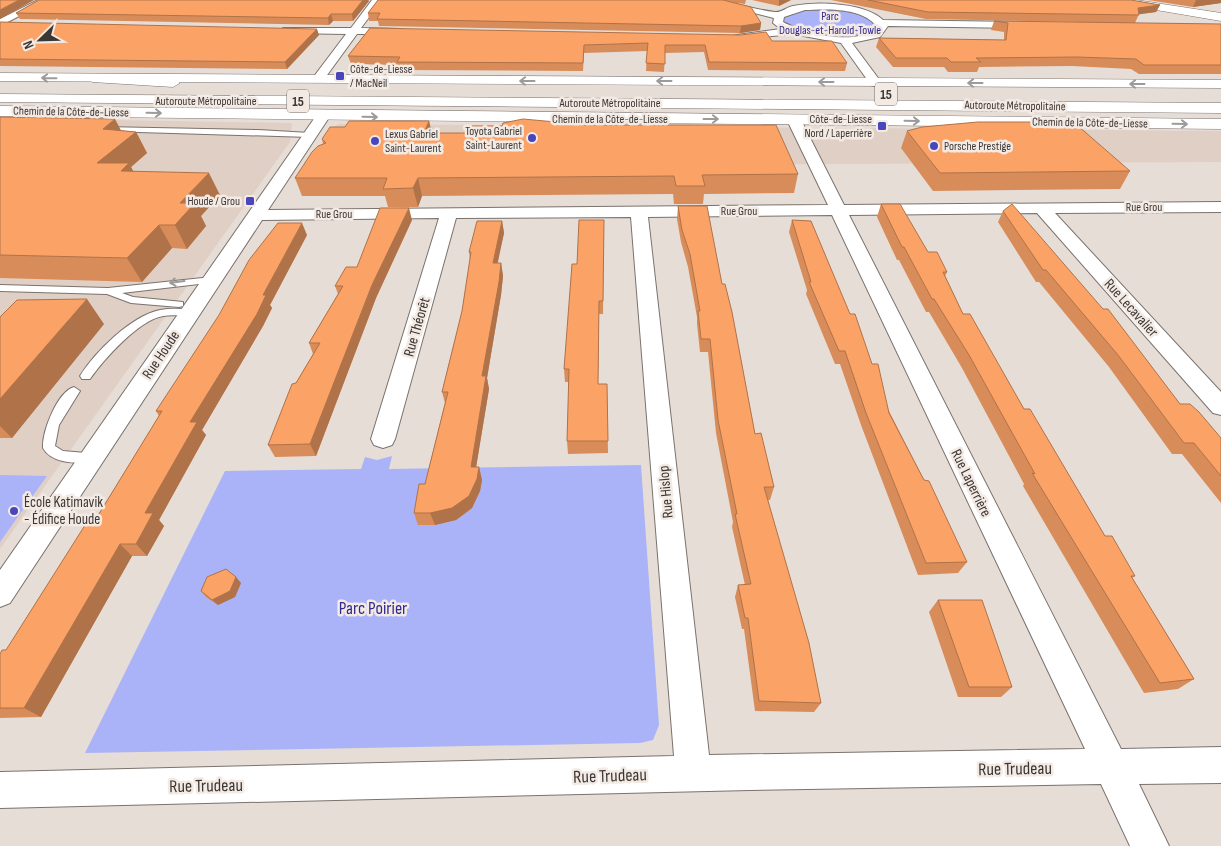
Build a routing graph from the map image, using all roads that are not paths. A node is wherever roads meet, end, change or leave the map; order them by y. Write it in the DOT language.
graph roads {
  1 [pos="45,0"];
  2 [pos="377,0"];
  3 [pos="707,0"];
  4 [pos="1115,0"];
  5 [pos="1142,0"];
  6 [pos="825,3"];
  7 [pos="1221,13"];
  8 [pos="985,14"];
  9 [pos="779,16"];
  10 [pos="1221,17"];
  11 [pos="881,23"];
  12 [pos="0,24"];
  13 [pos="20,25"];
  14 [pos="1010,25"];
  15 [pos="1039,26"];
  16 [pos="276,29"];
  17 [pos="355,31"];
  18 [pos="414,32"];
  19 [pos="792,32"];
  20 [pos="730,38"];
  21 [pos="844,40"];
  22 [pos="0,77"];
  23 [pos="97,79"];
  24 [pos="318,79"];
  25 [pos="875,82"];
  26 [pos="1221,84"];
  27 [pos="0,88"];
  28 [pos="342,91"];
  29 [pos="1221,97"];
  30 [pos="0,98"];
  31 [pos="597,103"];
  32 [pos="1221,108"];
  33 [pos="0,111"];
  34 [pos="323,116"];
  35 [pos="456,118"];
  36 [pos="794,120"];
  37 [pos="1221,124"];
  38 [pos="99,129"];
  39 [pos="310,136"];
  40 [pos="1221,206"];
  41 [pos="1041,208"];
  42 [pos="839,210"];
  43 [pos="639,211"];
  44 [pos="449,214"];
  45 [pos="256,215"];
  46 [pos="212,280"];
  47 [pos="0,288"];
  48 [pos="37,290"];
  49 [pos="108,291"];
  50 [pos="25,301"];
  51 [pos="193,308"];
  52 [pos="86,376"];
  53 [pos="74,391"];
  54 [pos="1221,407"];
  55 [pos="383,439"];
  56 [pos="92,458"];
  57 [pos="0,594"];
  58 [pos="1221,765"];
  59 [pos="1111,767"];
  60 [pos="693,773"];
  61 [pos="0,790"];
  62 [pos="1150,846"];
  1 -- 12 [label="street"];
  2 -- 17 [label="street"];
  3 -- 9 [label="street"];
  4 -- 10 [label="main road"];
  5 -- 7 [label="main road"];
  6 -- 9 [label="street"];
  6 -- 11 [label="street"];
  8 -- 14 [label="street"];
  9 -- 19 [label="street"];
  11 -- 14 [label="street"];
  11 -- 21 [label="street"];
  12 -- 13 [label="street"];
  14 -- 15 [label="street"];
  16 -- 17 [label="street"];
  17 -- 18 [label="street"];
  17 -- 24 [label="street"];
  19 -- 20 [label="street"];
  19 -- 21 [label="street"];
  21 -- 25 [label="street"];
  23 -- 22 [label="main road, one-way"];
  23 -- 24 [label="main road"];
  23 -- 28 [label="main road"];
  25 -- 24 [label="main road, one-way"];
  26 -- 25 [label="main road, one-way"];
  27 -- 28 [label="main road, Autoroute Métropolitaine / 15"];
  28 -- 29 [label="main road, Autoroute Métropolitaine / 15"];
  30 -- 31 [label="main road, Autoroute Métropolitaine / 15"];
  31 -- 32 [label="main road, Autoroute Métropolitaine / 15"];
  31 -- 35 [label="main road"];
  33 -- 34 [label="main road, Chemin de la Côte-de-Liesse, one-way"];
  34 -- 35 [label="main road, Chemin de la Côte-de-Liesse, one-way"];
  34 -- 39 [label="street, Rue Houde"];
  35 -- 36 [label="main road, Chemin de la Côte-de-Liesse, one-way"];
  36 -- 37 [label="main road, Chemin de la Côte-de-Liesse, one-way"];
  36 -- 42 [label="street, Rue Laperrière"];
  38 -- 39 [label="lane"];
  39 -- 45 [label="street, Rue Houde"];
  40 -- 41 [label="street, Rue Grou"];
  41 -- 42 [label="street, Rue Grou"];
  41 -- 54 [label="street, Rue Lecavalier"];
  42 -- 43 [label="street, Rue Grou"];
  42 -- 59 [label="street, Rue Laperrière"];
  43 -- 44 [label="street, Rue Grou"];
  43 -- 60 [label="street, Rue Hislop"];
  44 -- 45 [label="street, Rue Grou"];
  44 -- 55 [label="street, Rue Théorêt"];
  45 -- 46 [label="street, Rue Houde"];
  46 -- 49 [label="lane, one-way"];
  46 -- 51 [label="street, Rue Houde"];
  47 -- 48 [label="lane"];
  48 -- 49 [label="lane"];
  48 -- 50 [label="lane"];
  49 -- 51 [label="lane"];
  51 -- 52 [label="lane"];
  51 -- 56 [label="street, Rue Houde"];
  53 -- 56 [label="lane"];
  56 -- 57 [label="street, Rue Houde"];
  58 -- 59 [label="street, Rue Trudeau"];
  59 -- 60 [label="street, Rue Trudeau"];
  59 -- 62 [label="street, Rue Laperrière"];
  60 -- 61 [label="street, Rue Trudeau"];
}
